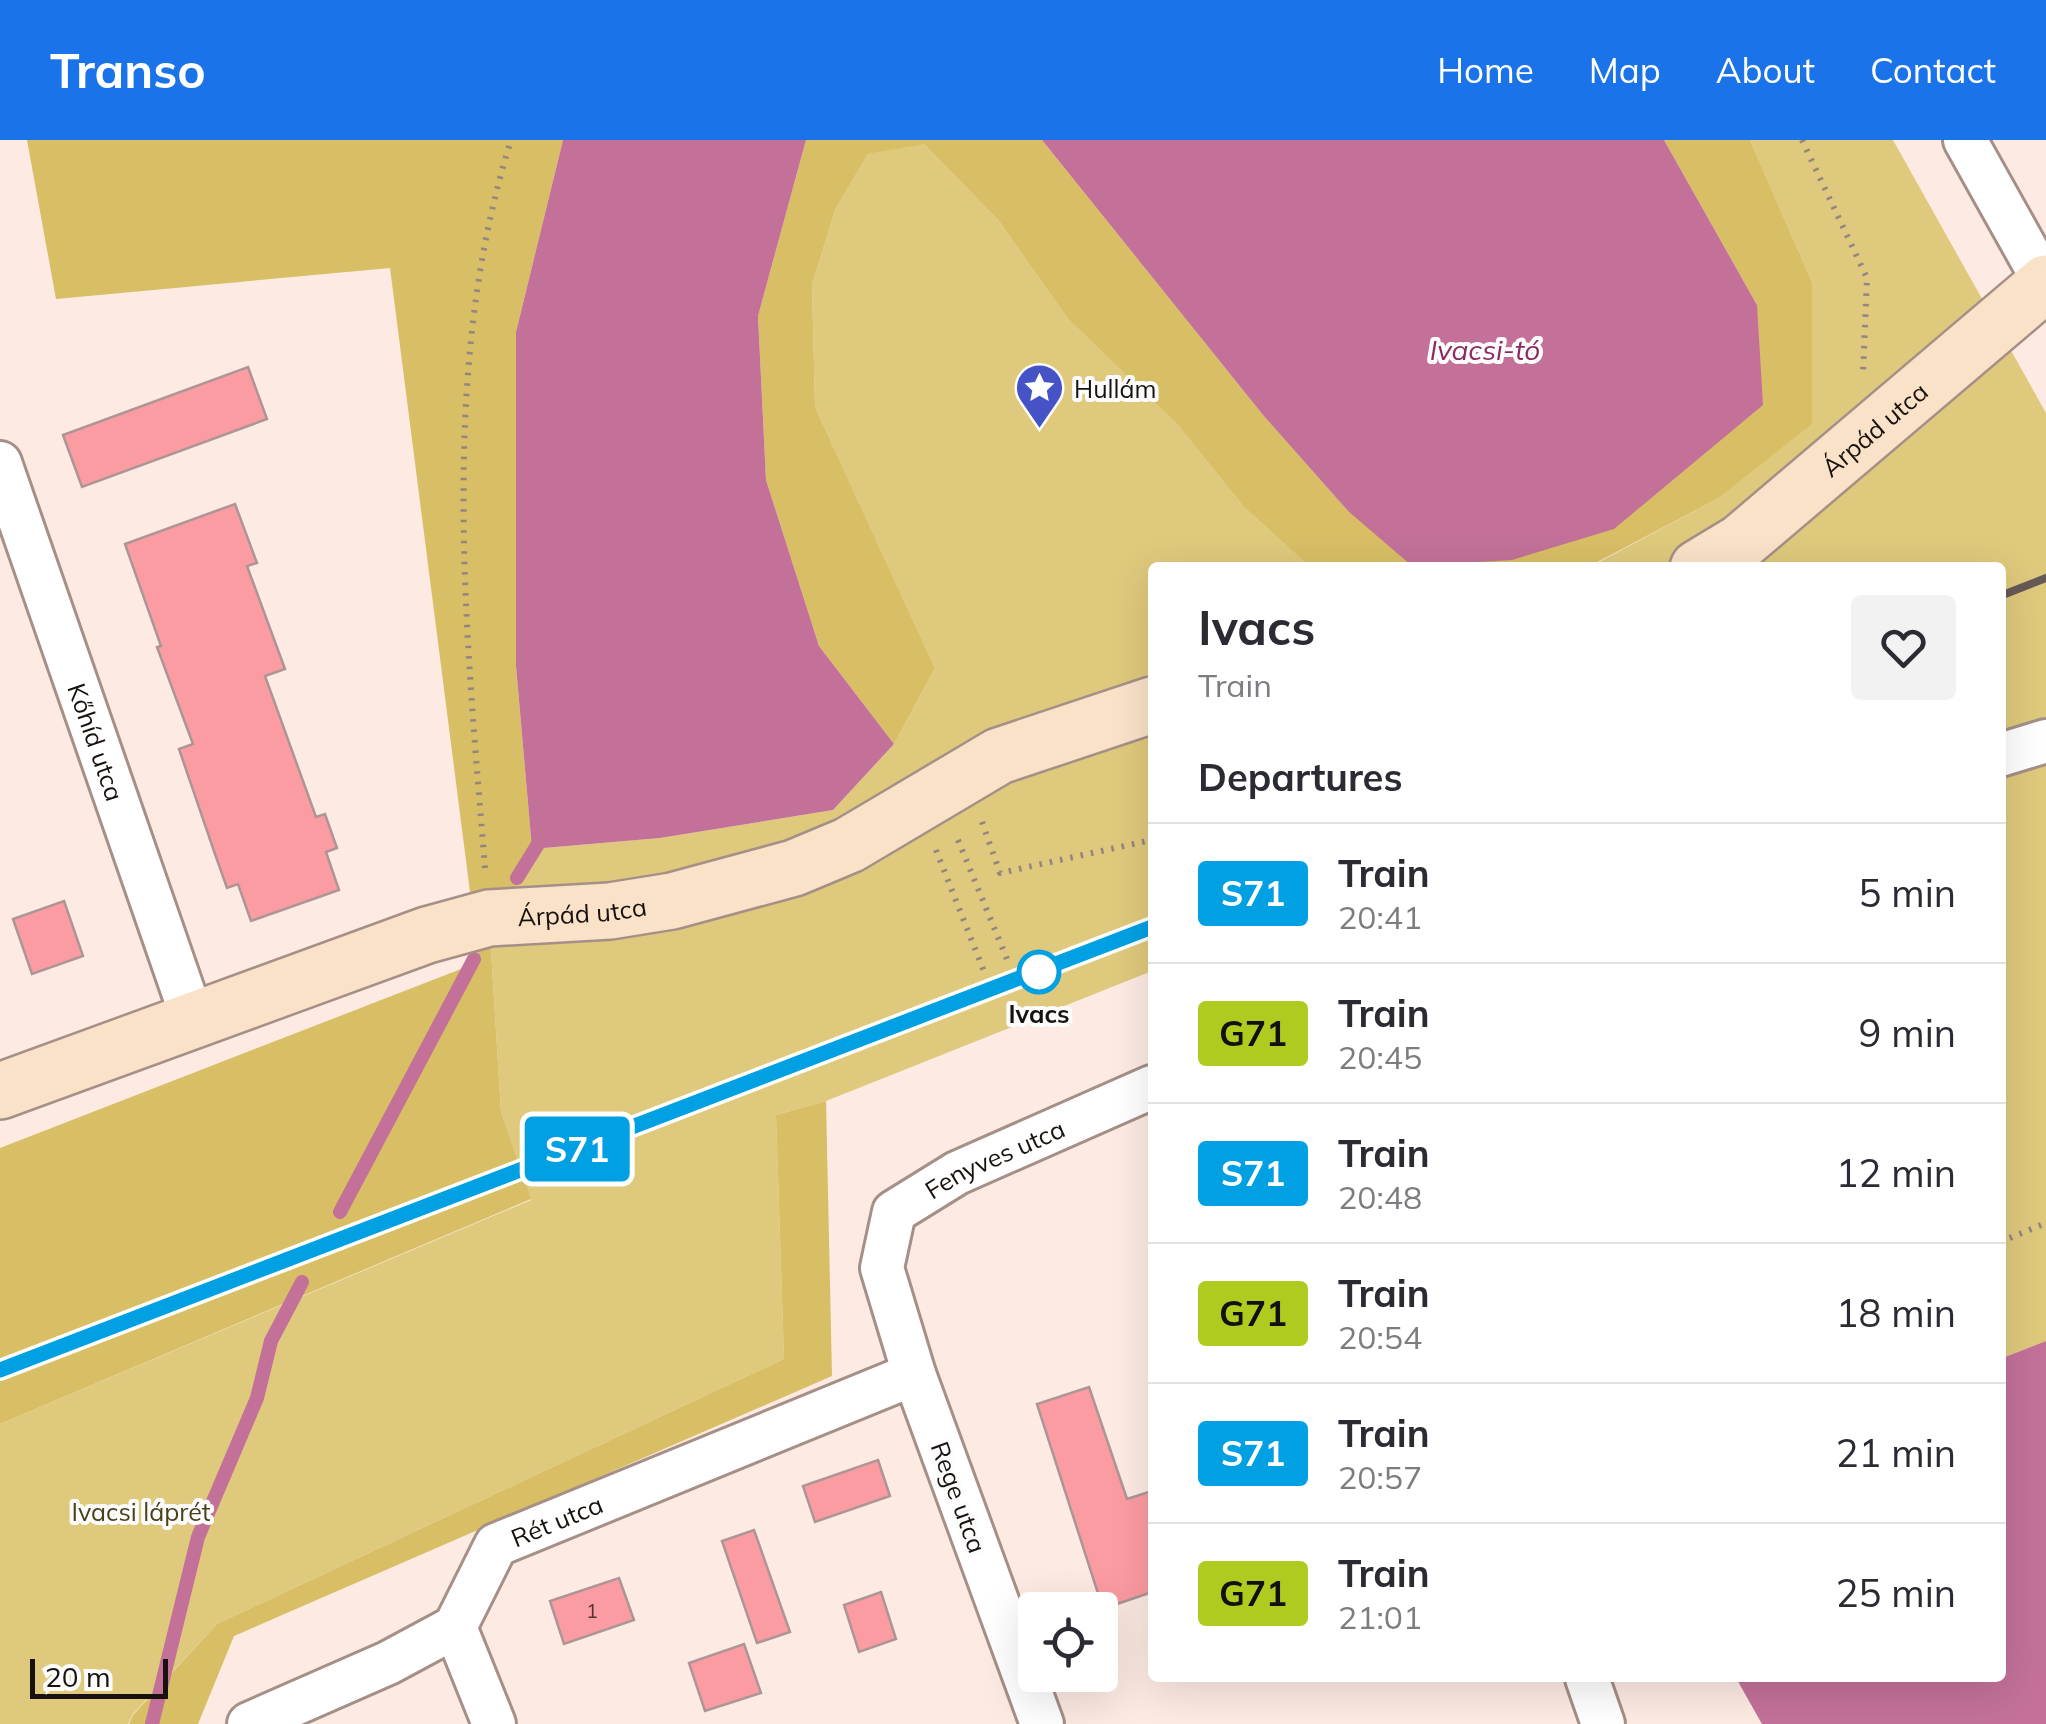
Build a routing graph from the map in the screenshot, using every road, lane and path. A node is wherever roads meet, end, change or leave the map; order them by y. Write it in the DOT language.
graph roads {
  1 [pos="511,140"];
  2 [pos="1802,140"];
  3 [pos="1965,140"];
  4 [pos="2046,283"];
  5 [pos="1860,441"];
  6 [pos="0,463"];
  7 [pos="1708,562"];
  8 [pos="1148,706"];
  9 [pos="2046,741"];
  10 [pos="2006,753"];
  11 [pos="965,774"];
  12 [pos="958,840"];
  13 [pos="1148,841"];
  14 [pos="936,850"];
  15 [pos="489,918"];
  16 [pos="1008,964"];
  17 [pos="985,974"];
  18 [pos="193,1020"];
  19 [pos="1148,1089"];
  20 [pos="0,1092"];
  21 [pos="2046,1223"];
  22 [pos="2006,1240"];
  23 [pos="882,1268"];
  24 [pos="914,1374"];
  25 [pos="455,1627"];
  26 [pos="1588,1682"];
  27 [pos="249,1724"];
  28 [pos="494,1724"];
  29 [pos="1042,1724"];
  30 [pos="1604,1724"];
  1 -- 15 [label="path"];
  2 -- 5 [label="path"];
  3 -- 4 [label="street"];
  4 -- 5 [label="street, Árpád utca"];
  5 -- 7 [label="street, Árpád utca"];
  6 -- 18 [label="street, Kőhíd utca"];
  8 -- 11 [label="street, Árpád utca"];
  9 -- 10 [label="street"];
  11 -- 13 [label="path"];
  11 -- 15 [label="street, Árpád utca"];
  12 -- 16 [label="path"];
  14 -- 17 [label="path"];
  15 -- 18 [label="street, Árpád utca"];
  18 -- 20 [label="street, Árpád utca"];
  19 -- 23 [label="street, Fenyves utca"];
  21 -- 22 [label="path"];
  23 -- 24 [label="street, Rege utca"];
  24 -- 25 [label="street, Rét utca"];
  24 -- 29 [label="street, Rege utca"];
  25 -- 27 [label="street"];
  25 -- 28 [label="street"];
  26 -- 30 [label="street"];
}
